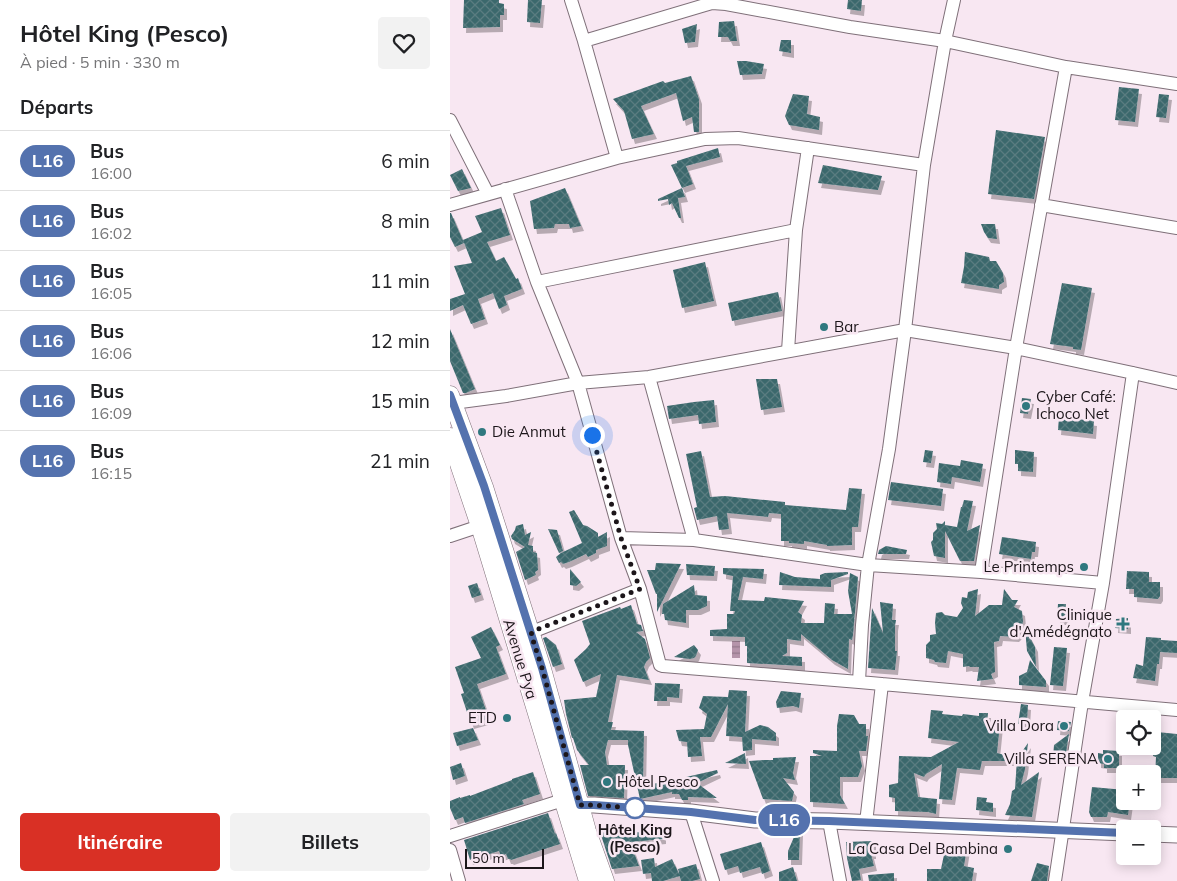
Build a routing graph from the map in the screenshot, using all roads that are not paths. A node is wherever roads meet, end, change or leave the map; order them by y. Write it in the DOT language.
graph roads {
  1 [pos="570,0"];
  2 [pos="954,0"];
  3 [pos="584,41"];
  4 [pos="945,42"];
  5 [pos="1066,67"];
  6 [pos="1177,84"];
  7 [pos="450,120"];
  8 [pos="808,148"];
  9 [pos="617,158"];
  10 [pos="924,165"];
  11 [pos="505,189"];
  12 [pos="488,194"];
  13 [pos="450,205"];
  14 [pos="1041,205"];
  15 [pos="1177,228"];
  16 [pos="796,230"];
  17 [pos="537,282"];
  18 [pos="906,330"];
  19 [pos="1016,348"];
  20 [pos="788,351"];
  21 [pos="1133,372"];
  22 [pos="650,377"];
  23 [pos="578,383"];
  24 [pos="1177,383"];
  25 [pos="451,401"];
  26 [pos="450,437"];
  27 [pos="480,526"];
  28 [pos="450,536"];
  29 [pos="621,538"];
  30 [pos="694,540"];
  31 [pos="868,565"];
  32 [pos="980,572"];
  33 [pos="1103,583"];
  34 [pos="640,589"];
  35 [pos="531,634"];
  36 [pos="859,682"];
  37 [pos="882,684"];
  38 [pos="1082,702"];
  39 [pos="1177,710"];
  40 [pos="569,804"];
  41 [pos="691,812"];
  42 [pos="829,821"];
  43 [pos="866,823"];
  44 [pos="1064,830"];
  45 [pos="1116,833"];
  46 [pos="1161,835"];
  47 [pos="450,836"];
  48 [pos="1177,836"];
  49 [pos="450,850"];
  50 [pos="459,881"];
  51 [pos="588,881"];
  52 [pos="605,881"];
  53 [pos="713,881"];
  54 [pos="840,881"];
  55 [pos="1055,881"];
  1 -- 3 [label="street"];
  2 -- 4 [label="street"];
  3 -- 4 [label="street"];
  3 -- 9 [label="street"];
  4 -- 5 [label="street"];
  4 -- 10 [label="street"];
  5 -- 6 [label="street"];
  5 -- 14 [label="street"];
  7 -- 12 [label="street"];
  8 -- 9 [label="street"];
  8 -- 10 [label="street"];
  8 -- 16 [label="street"];
  9 -- 11 [label="street"];
  10 -- 18 [label="street"];
  11 -- 12 [label="street"];
  11 -- 17 [label="street"];
  12 -- 13 [label="street"];
  14 -- 15 [label="street"];
  14 -- 19 [label="street"];
  16 -- 17 [label="street"];
  16 -- 20 [label="street"];
  17 -- 23 [label="street"];
  18 -- 19 [label="street"];
  18 -- 20 [label="street"];
  18 -- 31 [label="street"];
  19 -- 21 [label="street"];
  19 -- 32 [label="street"];
  20 -- 22 [label="street"];
  21 -- 24 [label="street"];
  21 -- 33 [label="street"];
  22 -- 23 [label="street"];
  22 -- 30 [label="street"];
  23 -- 25 [label="street"];
  23 -- 29 [label="street"];
  25 -- 35 [label="main road, Avenue Pya"];
  26 -- 27 [label="main road, Avenue Pya"];
  27 -- 28 [label="street"];
  27 -- 40 [label="main road, Avenue Pya"];
  29 -- 30 [label="street"];
  29 -- 34 [label="street"];
  30 -- 31 [label="street"];
  31 -- 32 [label="street"];
  31 -- 36 [label="street"];
  32 -- 33 [label="street"];
  33 -- 38 [label="street"];
  34 -- 35 [label="street"];
  34 -- 36 [label="street"];
  35 -- 40 [label="main road, Avenue Pya"];
  36 -- 37 [label="street"];
  37 -- 38 [label="street"];
  37 -- 43 [label="street"];
  38 -- 39 [label="street"];
  38 -- 44 [label="street"];
  40 -- 41 [label="street"];
  40 -- 47 [label="street"];
  40 -- 51 [label="main road, Avenue Pya"];
  40 -- 52 [label="main road, Avenue Pya"];
  41 -- 42 [label="street"];
  41 -- 53 [label="street"];
  42 -- 43 [label="street"];
  42 -- 54 [label="street"];
  43 -- 44 [label="street"];
  44 -- 45 [label="street"];
  44 -- 55 [label="street"];
  46 -- 48 [label="street"];
  49 -- 50 [label="street"];
}
